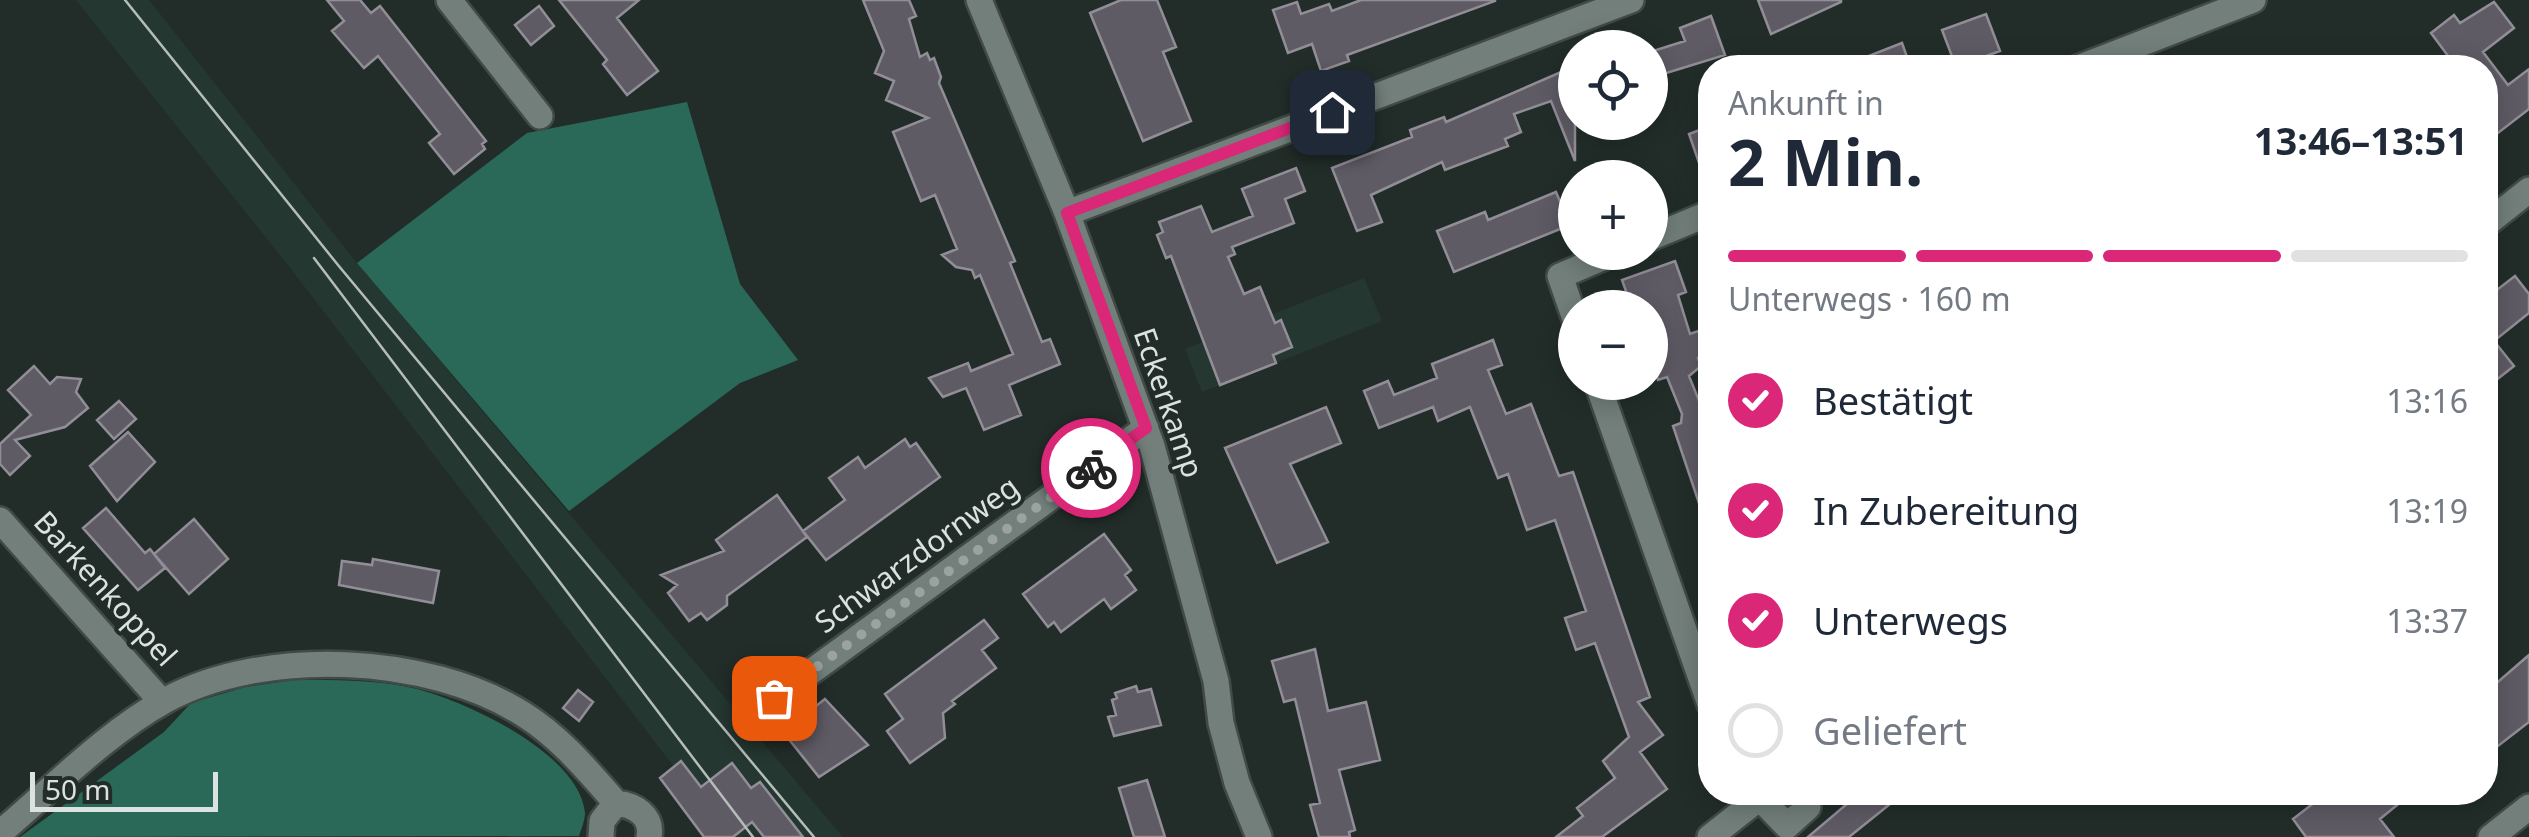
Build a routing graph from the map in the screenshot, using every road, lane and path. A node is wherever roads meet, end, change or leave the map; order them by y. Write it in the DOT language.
graph roads {
  1 [pos="450,0"];
  2 [pos="980,0"];
  3 [pos="1631,0"];
  4 [pos="2253,0"];
  5 [pos="2111,55"];
  6 [pos="540,116"];
  7 [pos="2529,190"];
  8 [pos="1067,213"];
  9 [pos="2498,215"];
  10 [pos="1698,218"];
  11 [pos="1668,230"];
  12 [pos="1574,270"];
  13 [pos="1565,290"];
  14 [pos="1603,400"];
  15 [pos="1146,428"];
  16 [pos="0,520"];
  17 [pos="1698,670"];
  18 [pos="774,698"];
  19 [pos="162,702"];
  20 [pos="616,803"];
  21 [pos="1746,805"];
  22 [pos="1762,805"];
  23 [pos="1806,805"];
  24 [pos="2529,807"];
  25 [pos="0,833"];
  26 [pos="601,837"];
  27 [pos="649,837"];
  28 [pos="1259,837"];
  29 [pos="1710,837"];
  30 [pos="2491,837"];
  1 -- 6 [label="street"];
  2 -- 8 [label="street, Eckerkamp"];
  3 -- 8 [label="street"];
  4 -- 5 [label="street"];
  7 -- 9 [label="street"];
  8 -- 15 [label="street, Eckerkamp"];
  10 -- 11 [label="street"];
  12 -- 13 [label="street"];
  14 -- 17 [label="street"];
  15 -- 18 [label="street, Schwarzdornweg"];
  15 -- 28 [label="street, Eckerkamp"];
  16 -- 19 [label="street, Barkenkoppel"];
  19 -- 20 [label="street"];
  19 -- 25 [label="street"];
  20 -- 26 [label="street"];
  20 -- 27 [label="street"];
  21 -- 29 [label="street"];
  22 -- 23 [label="street"];
  24 -- 30 [label="street"];
}
